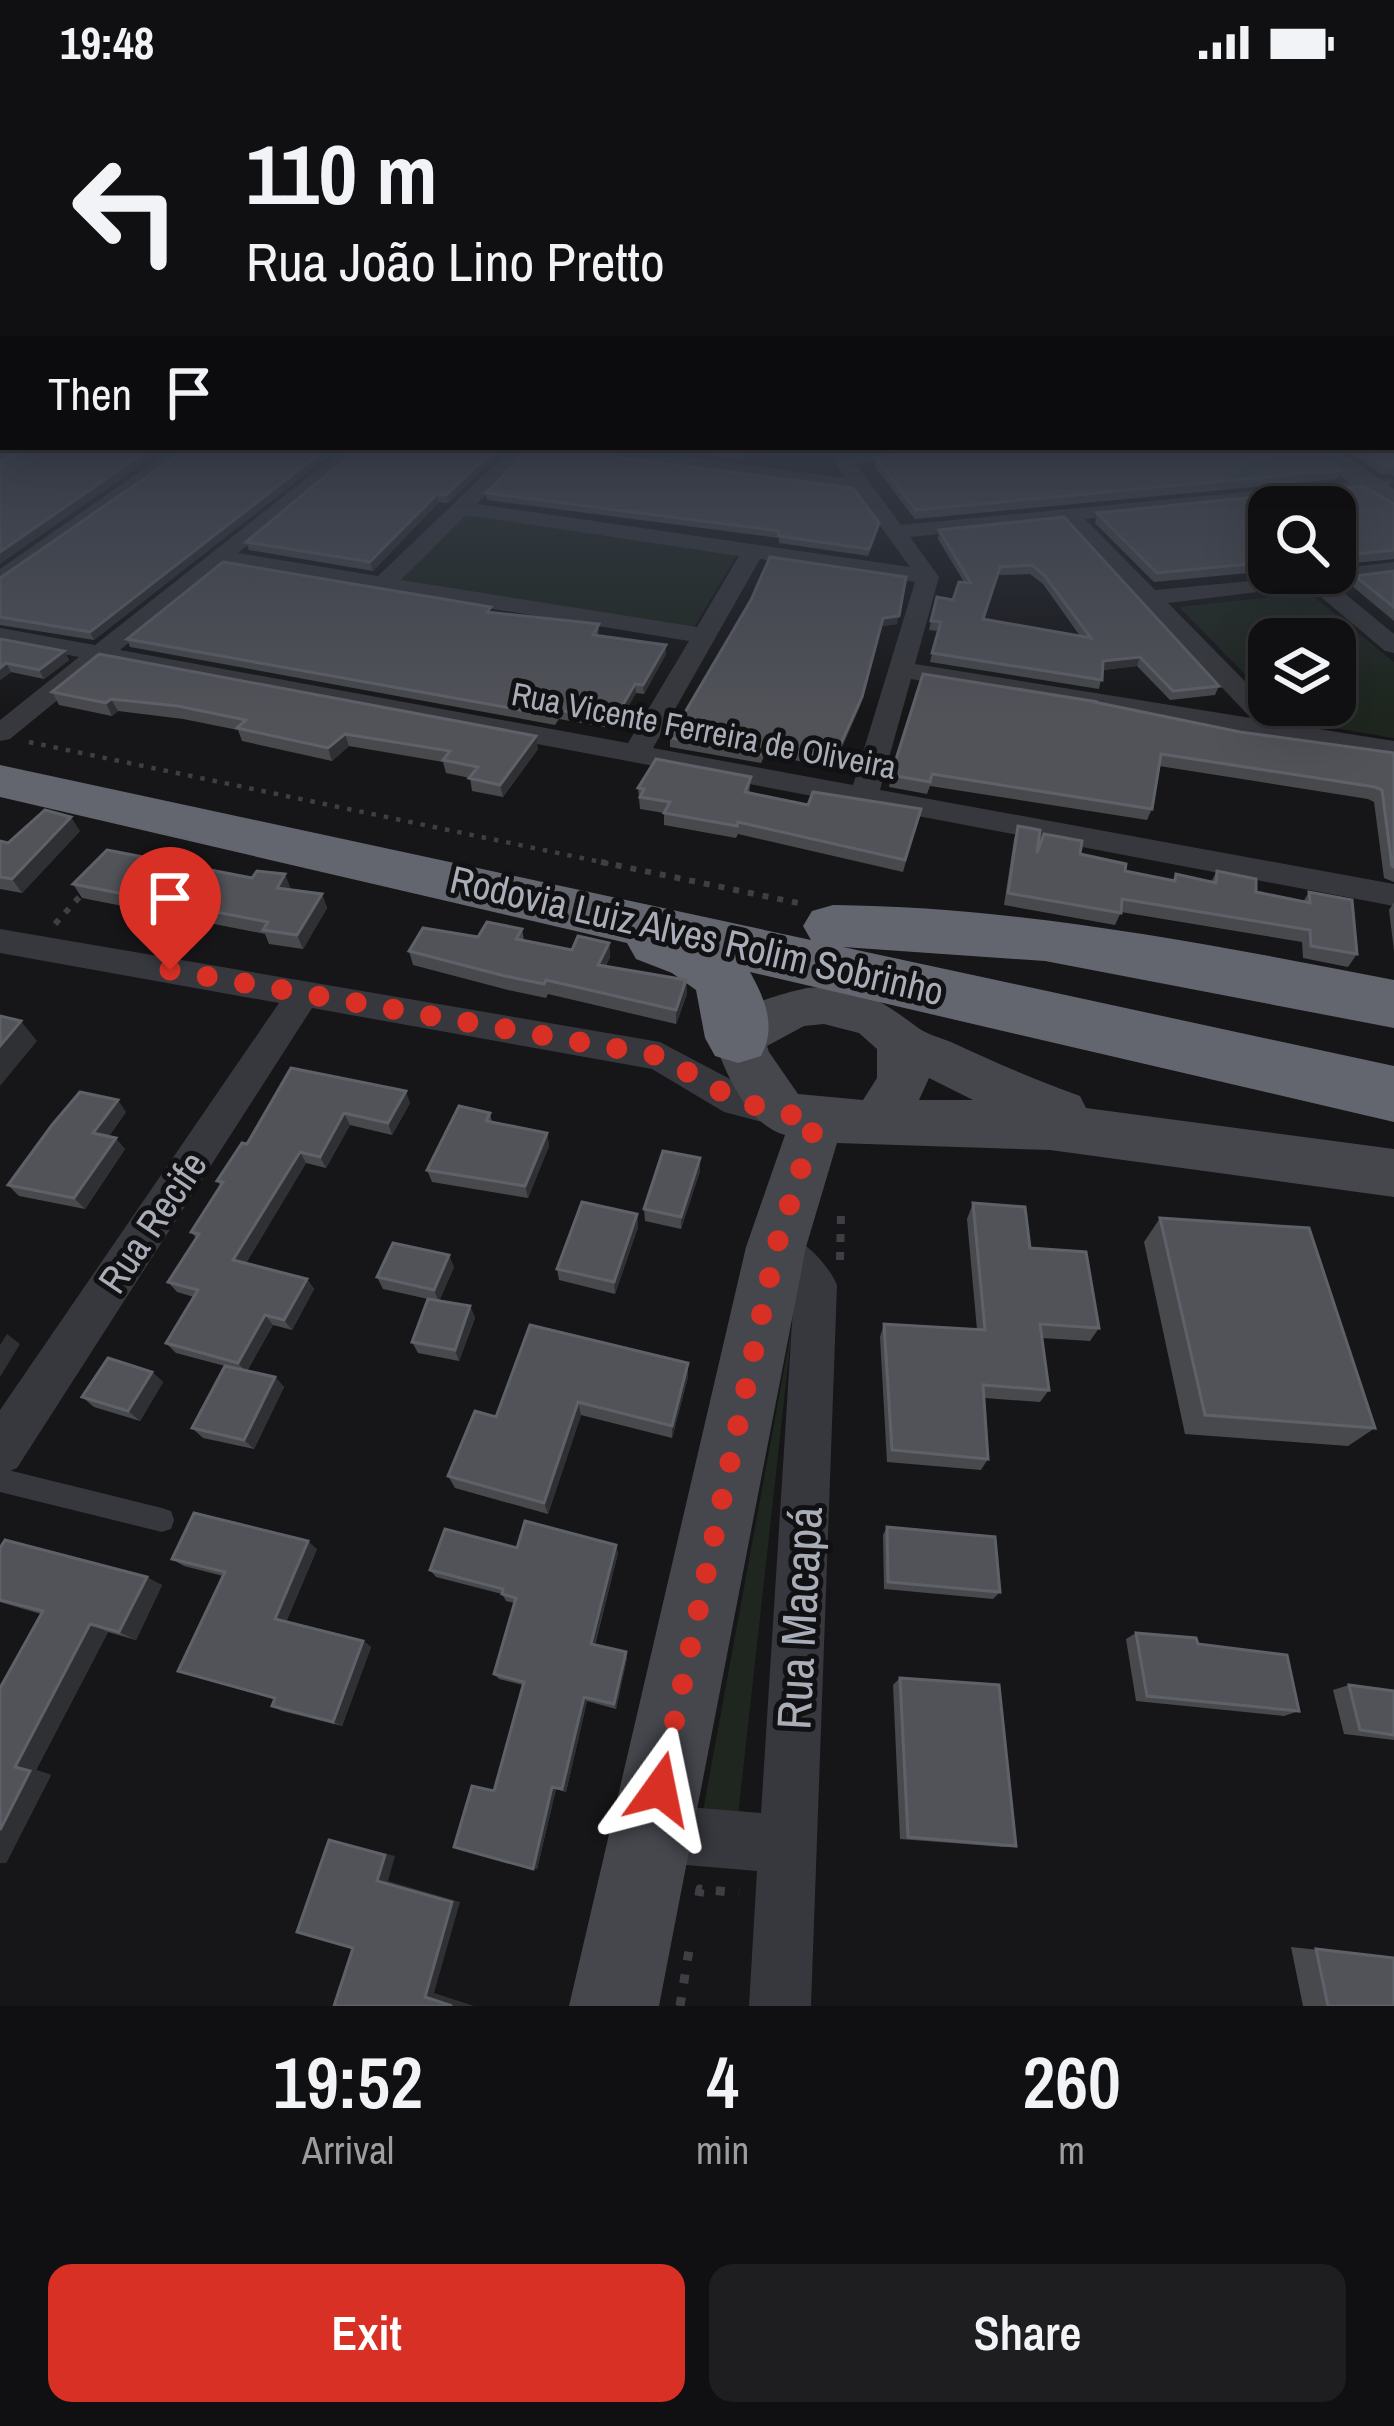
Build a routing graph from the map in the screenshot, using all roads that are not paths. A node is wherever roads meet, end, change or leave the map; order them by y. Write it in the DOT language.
graph roads {
  1 [pos="60,537"];
  2 [pos="245,537"];
  3 [pos="432,537"];
  4 [pos="655,537"];
  5 [pos="898,537"];
  6 [pos="1090,537"];
  7 [pos="752,551"];
  8 [pos="219,557"];
  9 [pos="1394,569"];
  10 [pos="1356,574"];
  11 [pos="928,578"];
  12 [pos="0,579"];
  13 [pos="383,584"];
  14 [pos="1248,587"];
  15 [pos="1331,594"];
  16 [pos="1150,598"];
  17 [pos="0,635"];
  18 [pos="704,636"];
  19 [pos="1394,646"];
  20 [pos="98,653"];
  21 [pos="902,670"];
  22 [pos="1278,730"];
  23 [pos="1394,748"];
  24 [pos="5,750"];
  25 [pos="636,754"];
  26 [pos="864,796"];
  27 [pos="1394,895"];
  28 [pos="559,904"];
  29 [pos="826,917"];
  30 [pos="17,944"];
  31 [pos="304,992"];
  32 [pos="1394,1004"];
  33 [pos="738,1038"];
  34 [pos="902,1042"];
  35 [pos="1394,1048"];
  36 [pos="660,1056"];
  37 [pos="1394,1094"];
  38 [pos="798,1117"];
  39 [pos="880,1119"];
  40 [pos="1148,1136"];
  41 [pos="1394,1173"];
  42 [pos="776,1247"];
  43 [pos="0,1451"];
  44 [pos="0,1480"];
  45 [pos="162,1520"];
  46 [pos="651,1833"];
  47 [pos="788,1844"];
  48 [pos="614,2006"];
  49 [pos="781,2006"];
  1 -- 12 [label="street"];
  2 -- 8 [label="street"];
  3 -- 13 [label="street"];
  4 -- 7 [label="street"];
  5 -- 11 [label="street"];
  6 -- 16 [label="street"];
  7 -- 11 [label="street"];
  7 -- 18 [label="street"];
  8 -- 13 [label="street"];
  8 -- 20 [label="street"];
  9 -- 10 [label="street"];
  11 -- 21 [label="street"];
  13 -- 18 [label="street"];
  14 -- 16 [label="street"];
  15 -- 19 [label="street"];
  16 -- 22 [label="street"];
  17 -- 20 [label="street, Rua Vicente Ferreira de Oliveira"];
  18 -- 25 [label="street"];
  20 -- 24 [label="street"];
  20 -- 25 [label="street, Rua Vicente Ferreira de Oliveira"];
  21 -- 22 [label="street"];
  21 -- 26 [label="street"];
  22 -- 23 [label="street"];
  24 -- 28 [label="highway, Rodovia Luiz Alves Rolim Sobrinho"];
  24 -- 29 [label="highway, Rodovia Luiz Alves Rolim Sobrinho"];
  25 -- 26 [label="street, Rua Vicente Ferreira de Oliveira"];
  26 -- 27 [label="street, Rua Vicente Ferreira de Oliveira"];
  28 -- 33 [label="highway"];
  28 -- 37 [label="highway, Rodovia Luiz Alves Rolim Sobrinho"];
  29 -- 32 [label="highway"];
  29 -- 35 [label="highway, Rodovia Luiz Alves Rolim Sobrinho"];
  30 -- 31 [label="street"];
  31 -- 36 [label="street"];
  31 -- 43 [label="street, Rua Recife"];
  33 -- 34 [label="street"];
  33 -- 36 [label="street"];
  33 -- 38 [label="street"];
  34 -- 39 [label="street"];
  34 -- 40 [label="street"];
  36 -- 38 [label="street"];
  38 -- 39 [label="street"];
  38 -- 42 [label="street"];
  39 -- 40 [label="street"];
  40 -- 41 [label="street"];
  42 -- 46 [label="street"];
  42 -- 47 [label="street, Rua Macapá"];
  44 -- 45 [label="lane"];
  46 -- 47 [label="street"];
  46 -- 48 [label="street"];
  47 -- 49 [label="street, Rua Macapá"];
}
